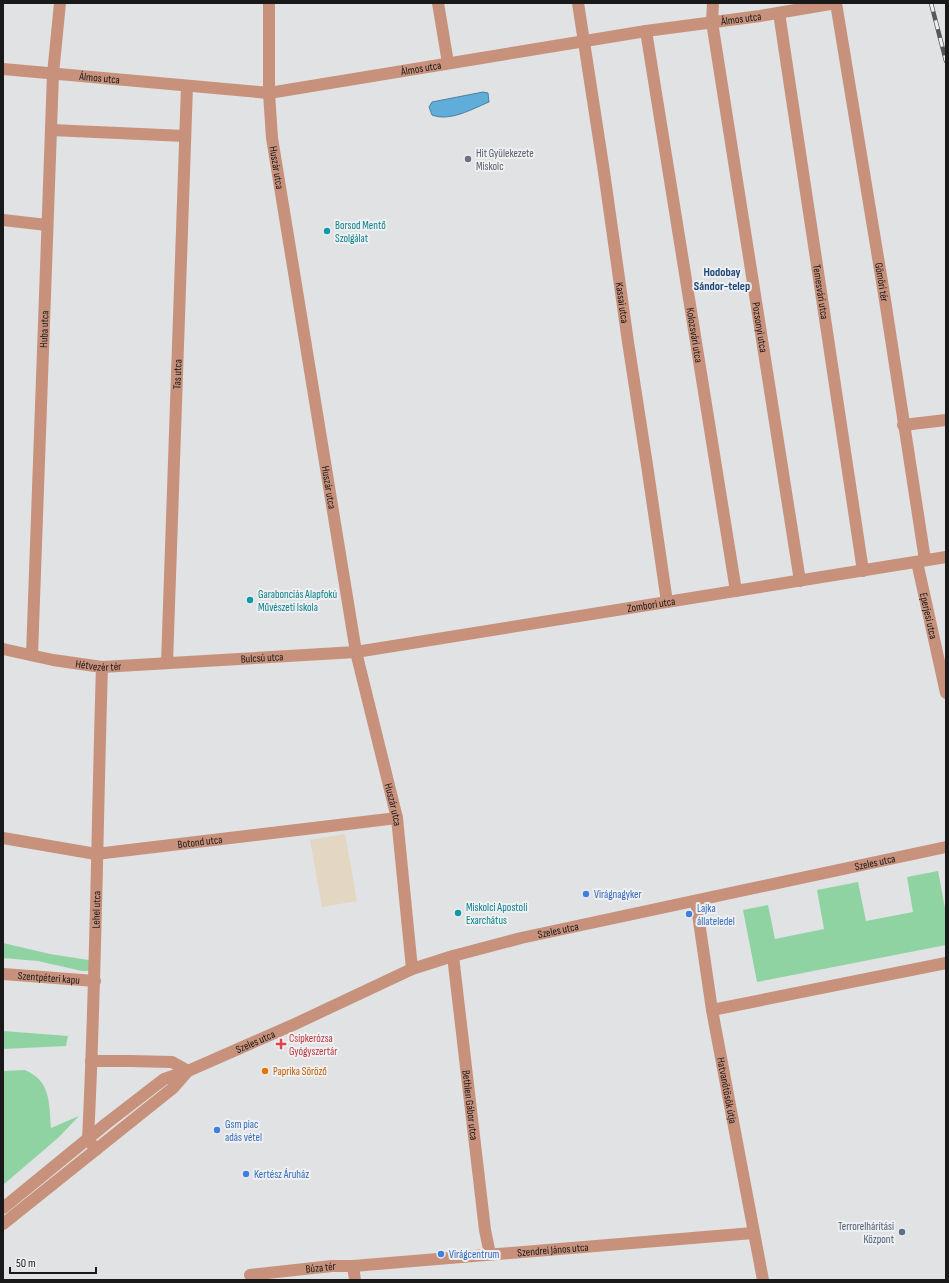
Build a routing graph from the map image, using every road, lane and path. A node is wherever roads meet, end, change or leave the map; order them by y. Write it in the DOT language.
graph roads {
  1 [pos="60,3"];
  2 [pos="268,3"];
  3 [pos="438,3"];
  4 [pos="578,3"];
  5 [pos="713,3"];
  6 [pos="836,3"];
  7 [pos="779,13"];
  8 [pos="712,22"];
  9 [pos="646,31"];
  10 [pos="583,41"];
  11 [pos="448,63"];
  12 [pos="3,69"];
  13 [pos="53,74"];
  14 [pos="187,86"];
  15 [pos="269,93"];
  16 [pos="51,130"];
  17 [pos="185,136"];
  18 [pos="3,220"];
  19 [pos="48,224"];
  20 [pos="946,420"];
  21 [pos="903,425"];
  22 [pos="946,557"];
  23 [pos="921,561"];
  24 [pos="863,571"];
  25 [pos="800,581"];
  26 [pos="736,591"];
  27 [pos="667,602"];
  28 [pos="3,649"];
  29 [pos="356,652"];
  30 [pos="32,655"];
  31 [pos="167,663"];
  32 [pos="102,667"];
  33 [pos="946,693"];
  34 [pos="397,818"];
  35 [pos="3,838"];
  36 [pos="946,847"];
  37 [pos="96,854"];
  38 [pos="696,901"];
  39 [pos="453,956"];
  40 [pos="946,963"];
  41 [pos="412,969"];
  42 [pos="3,974"];
  43 [pos="95,980"];
  44 [pos="712,1010"];
  45 [pos="91,1061"];
  46 [pos="188,1071"];
  47 [pos="88,1140"];
  48 [pos="96,1150"];
  49 [pos="3,1208"];
  50 [pos="3,1224"];
  51 [pos="753,1233"];
  52 [pos="490,1254"];
  53 [pos="353,1266"];
  54 [pos="250,1275"];
  55 [pos="355,1280"];
  56 [pos="763,1280"];
  1 -- 13 [label="street, Huba utca"];
  2 -- 15 [label="street, Huszár utca"];
  3 -- 11 [label="street"];
  4 -- 10 [label="street, Kassai utca"];
  5 -- 8 [label="street, Pozsonyi utca"];
  6 -- 7 [label="street, Álmos utca"];
  6 -- 21 [label="street, Gömöri tér"];
  7 -- 8 [label="street, Álmos utca"];
  7 -- 24 [label="street, Temesvári utca"];
  8 -- 9 [label="street, Álmos utca"];
  8 -- 25 [label="street, Pozsonyi utca"];
  9 -- 10 [label="street, Álmos utca"];
  9 -- 26 [label="street, Kolozsvári utca"];
  10 -- 11 [label="street, Álmos utca"];
  10 -- 27 [label="street, Kassai utca"];
  11 -- 15 [label="street, Álmos utca"];
  12 -- 13 [label="street, Álmos utca"];
  13 -- 14 [label="street, Álmos utca"];
  13 -- 16 [label="street, Huba utca"];
  14 -- 15 [label="street, Álmos utca"];
  14 -- 17 [label="street, Tas utca"];
  15 -- 29 [label="street, Huszár utca"];
  16 -- 17 [label="street"];
  16 -- 19 [label="street, Huba utca"];
  17 -- 31 [label="street, Tas utca"];
  18 -- 19 [label="street"];
  19 -- 30 [label="street, Huba utca"];
  20 -- 21 [label="street"];
  21 -- 23 [label="street, Gömöri tér"];
  22 -- 23 [label="street, Zombori utca"];
  23 -- 24 [label="street, Zombori utca"];
  23 -- 33 [label="street, Eperjesi utca"];
  24 -- 25 [label="street, Zombori utca"];
  25 -- 26 [label="street, Zombori utca"];
  26 -- 27 [label="street, Zombori utca"];
  27 -- 29 [label="street, Zombori utca"];
  28 -- 30 [label="street"];
  29 -- 31 [label="street, Bulcsú utca"];
  29 -- 34 [label="street, Huszár utca"];
  30 -- 32 [label="street, Hétvezér tér"];
  31 -- 32 [label="street, Hétvezér tér"];
  32 -- 37 [label="street, Lehel utca"];
  34 -- 37 [label="street, Botond utca"];
  34 -- 41 [label="street, Huszár utca"];
  35 -- 37 [label="street, Botond utca"];
  36 -- 38 [label="street, Szeles utca"];
  37 -- 43 [label="street, Lehel utca"];
  38 -- 39 [label="street, Szeles utca"];
  38 -- 44 [label="street, Hatvanötösök útja"];
  39 -- 41 [label="street, Szeles utca"];
  39 -- 52 [label="street, Bethlen Gábor utca"];
  40 -- 44 [label="street"];
  41 -- 46 [label="street, Szeles utca"];
  42 -- 43 [label="street, Szentpéteri kapu"];
  43 -- 45 [label="street, Lehel utca"];
  44 -- 51 [label="street, Hatvanötösök útja"];
  45 -- 46 [label="street"];
  45 -- 47 [label="street, Lehel utca"];
  46 -- 47 [label="street, Szeles utca"];
  46 -- 48 [label="street, Szeles utca"];
  47 -- 48 [label="street"];
  47 -- 49 [label="street, Szeles utca"];
  48 -- 50 [label="street, Szeles utca"];
  51 -- 52 [label="street, Szendrei János utca"];
  51 -- 56 [label="street, Hatvanötösök útja"];
  52 -- 53 [label="street, Szendrei János utca"];
  53 -- 54 [label="street, Búza tér"];
  53 -- 55 [label="street"];
}
